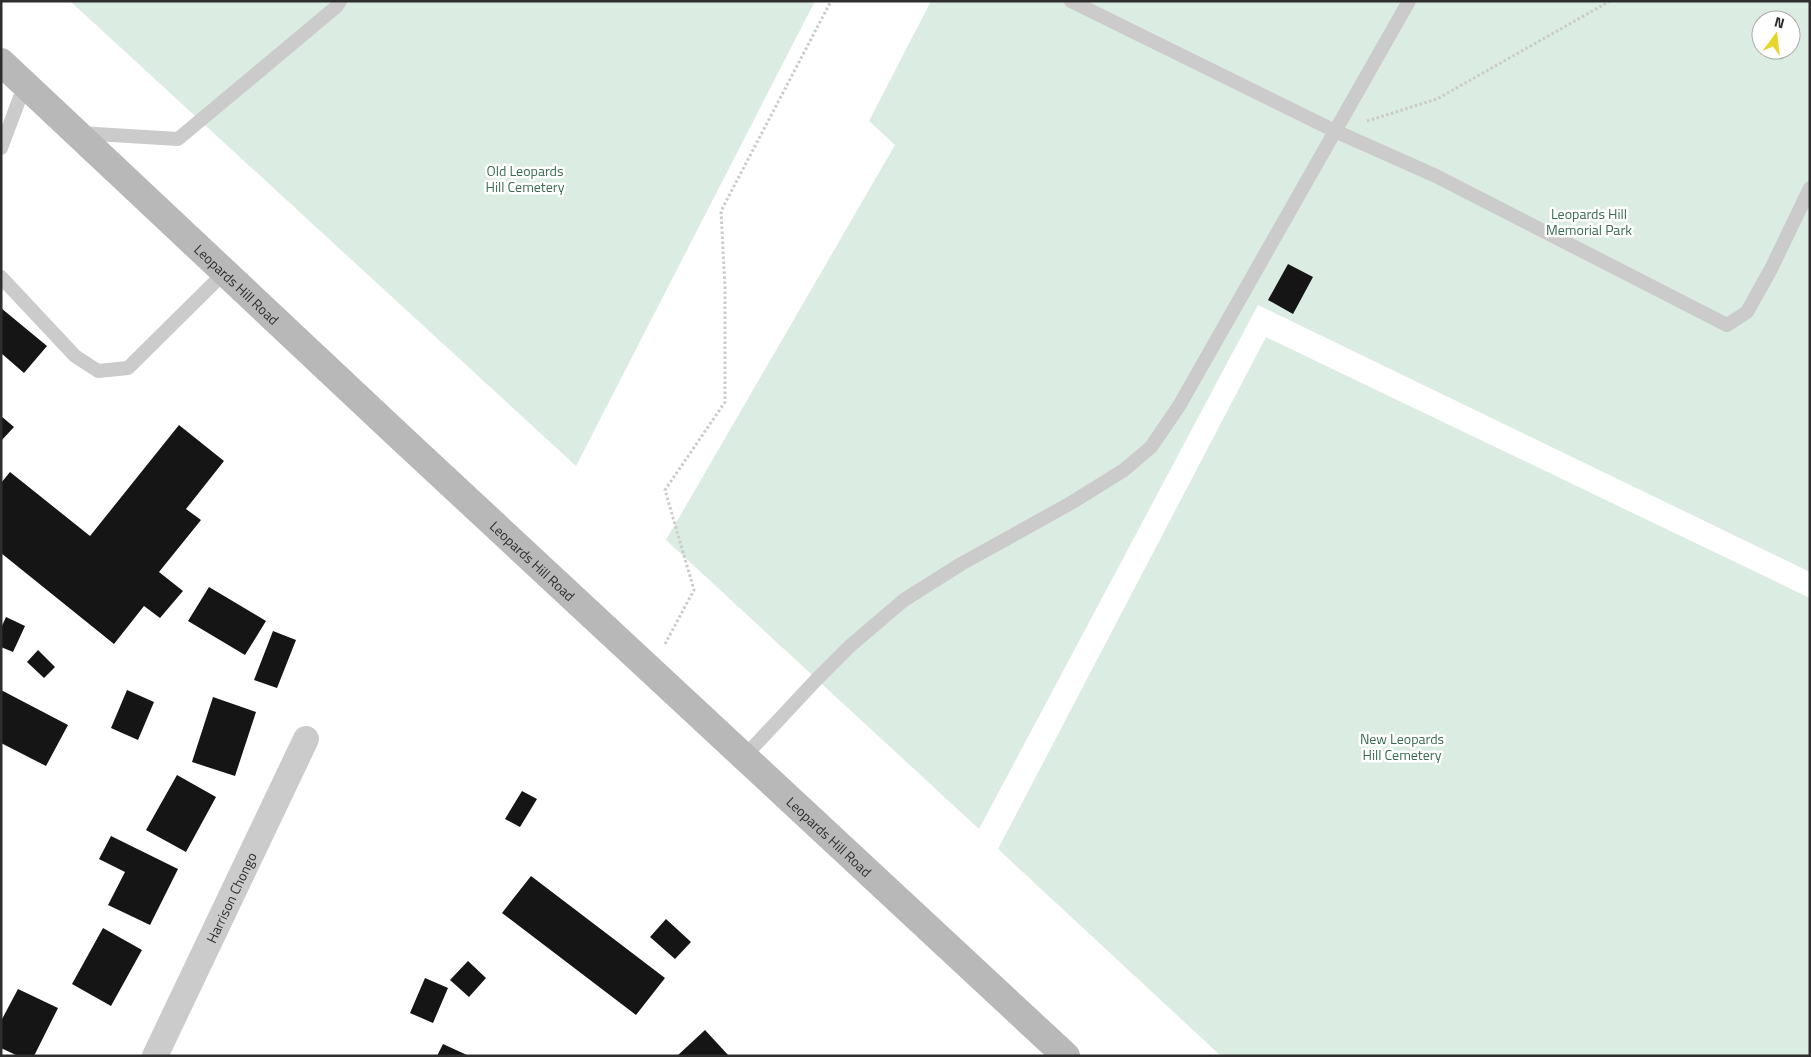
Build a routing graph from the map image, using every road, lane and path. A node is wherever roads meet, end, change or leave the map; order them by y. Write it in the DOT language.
graph roads {
  1 [pos="340,1"];
  2 [pos="831,1"];
  3 [pos="1071,1"];
  4 [pos="1409,1"];
  5 [pos="1610,1"];
  6 [pos="1,62"];
  7 [pos="25,84"];
  8 [pos="1335,131"];
  9 [pos="77,133"];
  10 [pos="1,148"];
  11 [pos="1810,188"];
  12 [pos="224,273"];
  13 [pos="1,277"];
  14 [pos="651,671"];
  15 [pos="306,739"];
  16 [pos="744,757"];
  17 [pos="155,1056"];
  18 [pos="1066,1056"];
  1 -- 9 [label="lane"];
  2 -- 14 [label="path"];
  3 -- 8 [label="lane"];
  4 -- 8 [label="lane"];
  5 -- 8 [label="path"];
  6 -- 7 [label="main road, Leopards Hill Road"];
  7 -- 9 [label="main road, Leopards Hill Road"];
  7 -- 10 [label="lane"];
  8 -- 11 [label="lane"];
  8 -- 16 [label="lane"];
  9 -- 12 [label="main road, Leopards Hill Road"];
  12 -- 13 [label="lane"];
  12 -- 14 [label="main road, Leopards Hill Road"];
  14 -- 16 [label="main road, Leopards Hill Road"];
  15 -- 17 [label="street, Harrison Chongo"];
  16 -- 18 [label="main road, Leopards Hill Road"];
}
